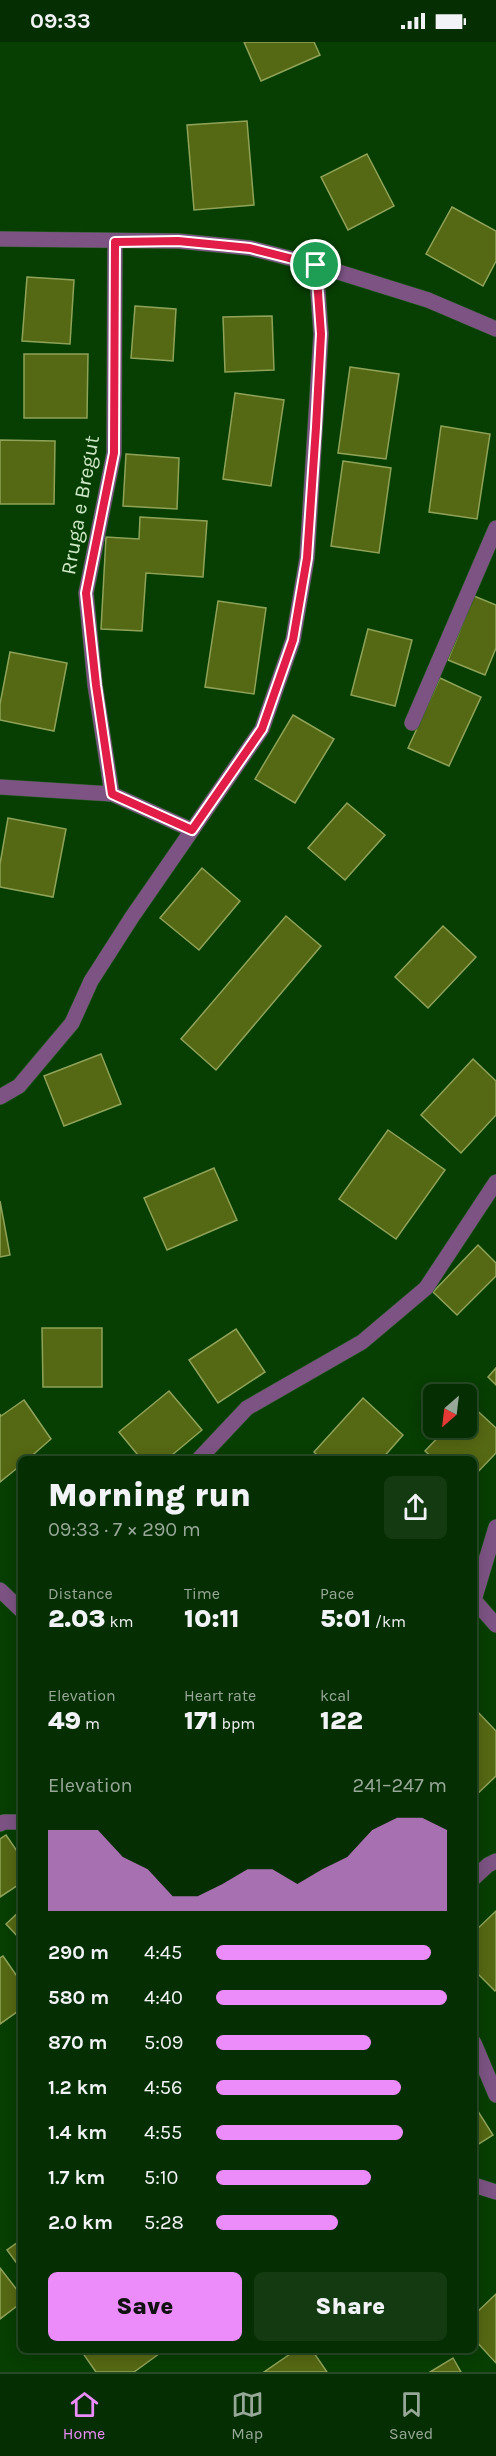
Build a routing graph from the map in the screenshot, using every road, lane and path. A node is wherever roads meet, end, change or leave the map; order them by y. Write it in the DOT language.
graph roads {
  1 [pos="0,239"];
  2 [pos="115,242"];
  3 [pos="316,265"];
  4 [pos="496,329"];
  5 [pos="496,528"];
  6 [pos="412,723"];
  7 [pos="0,787"];
  8 [pos="112,794"];
  9 [pos="192,830"];
  10 [pos="0,1097"];
  11 [pos="496,1182"];
  12 [pos="202,1456"];
  13 [pos="496,1527"];
  14 [pos="0,1590"];
  15 [pos="477,1590"];
  16 [pos="477,1603"];
  17 [pos="18,1607"];
  18 [pos="496,1625"];
  19 [pos="18,1822"];
  20 [pos="0,1824"];
  21 [pos="496,1861"];
  22 [pos="477,1875"];
  23 [pos="477,2050"];
  24 [pos="496,2095"];
  25 [pos="477,2186"];
  26 [pos="496,2192"];
  1 -- 2 [label="lane"];
  2 -- 3 [label="lane"];
  2 -- 8 [label="lane, Rruga e Bregut"];
  3 -- 4 [label="lane"];
  3 -- 9 [label="lane"];
  5 -- 6 [label="lane"];
  7 -- 8 [label="lane"];
  8 -- 9 [label="lane"];
  9 -- 10 [label="lane"];
  11 -- 12 [label="lane"];
  13 -- 15 [label="lane"];
  14 -- 17 [label="lane"];
  16 -- 18 [label="lane"];
  19 -- 20 [label="lane"];
  21 -- 22 [label="lane"];
  23 -- 24 [label="lane"];
  25 -- 26 [label="lane"];
}
